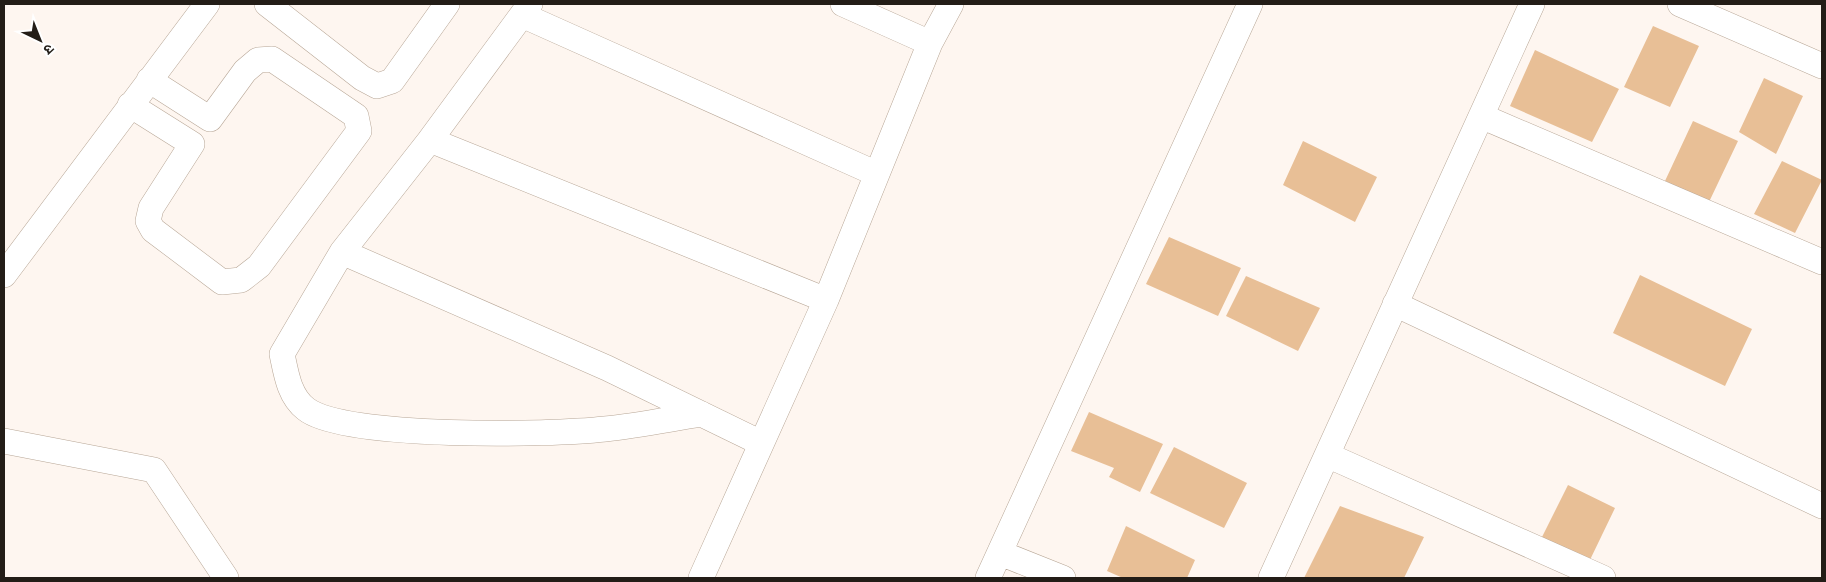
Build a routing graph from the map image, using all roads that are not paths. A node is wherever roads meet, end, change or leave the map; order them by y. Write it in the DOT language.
graph roads {
  1 [pos="207,4"];
  2 [pos="448,4"];
  3 [pos="843,4"];
  4 [pos="951,4"];
  5 [pos="1250,4"];
  6 [pos="1532,4"];
  7 [pos="1680,4"];
  8 [pos="272,5"];
  9 [pos="526,9"];
  10 [pos="930,43"];
  11 [pos="1822,66"];
  12 [pos="149,80"];
  13 [pos="130,104"];
  14 [pos="1481,116"];
  15 [pos="210,120"];
  16 [pos="430,140"];
  17 [pos="192,144"];
  18 [pos="877,174"];
  19 [pos="342,252"];
  20 [pos="1822,262"];
  21 [pos="4,275"];
  22 [pos="826,300"];
  23 [pos="1395,304"];
  24 [pos="702,414"];
  25 [pos="4,441"];
  26 [pos="762,443"];
  27 [pos="1327,455"];
  28 [pos="1822,506"];
  29 [pos="1000,554"];
  30 [pos="226,578"];
  31 [pos="701,578"];
  32 [pos="988,578"];
  33 [pos="1063,578"];
  34 [pos="1270,578"];
  35 [pos="1603,578"];
  1 -- 12 [label="street"];
  2 -- 8 [label="street"];
  3 -- 10 [label="street"];
  4 -- 10 [label="street"];
  5 -- 29 [label="street"];
  6 -- 14 [label="street"];
  7 -- 11 [label="street"];
  9 -- 16 [label="street"];
  9 -- 18 [label="street"];
  10 -- 18 [label="street"];
  12 -- 13 [label="street"];
  12 -- 15 [label="street"];
  13 -- 17 [label="street"];
  13 -- 21 [label="street"];
  14 -- 20 [label="street"];
  14 -- 23 [label="street"];
  15 -- 17 [label="street"];
  15 -- 17 [label="street"];
  16 -- 19 [label="street"];
  16 -- 22 [label="street"];
  18 -- 22 [label="street"];
  19 -- 24 [label="street"];
  19 -- 24 [label="street"];
  22 -- 26 [label="street"];
  23 -- 27 [label="street"];
  23 -- 28 [label="street"];
  24 -- 26 [label="street"];
  25 -- 30 [label="street"];
  26 -- 31 [label="street"];
  27 -- 34 [label="street"];
  27 -- 35 [label="street"];
  29 -- 32 [label="street"];
  29 -- 33 [label="street"];
}
